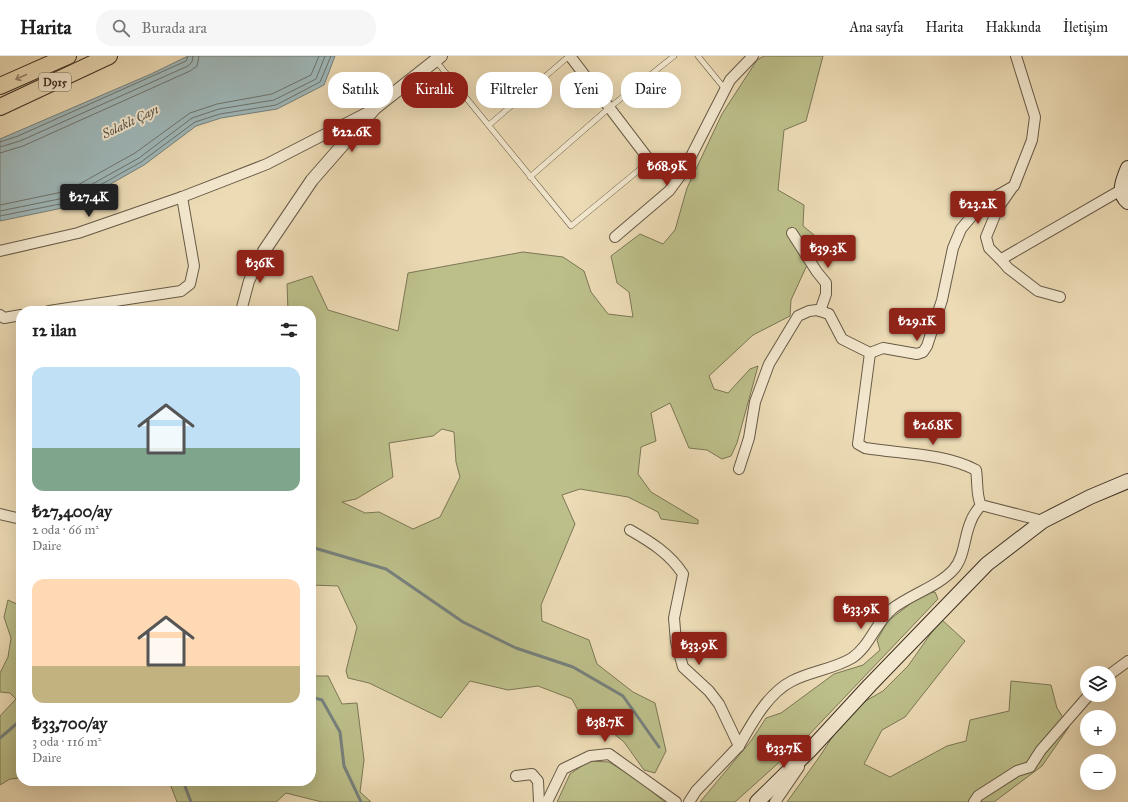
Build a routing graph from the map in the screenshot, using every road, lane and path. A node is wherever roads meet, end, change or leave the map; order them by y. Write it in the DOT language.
graph roads {
  1 [pos="68,56"];
  2 [pos="109,56"];
  3 [pos="570,56"];
  4 [pos="674,56"];
  5 [pos="698,56"];
  6 [pos="753,56"];
  7 [pos="1016,56"];
  8 [pos="439,58"];
  9 [pos="582,72"];
  10 [pos="0,86"];
  11 [pos="725,89"];
  12 [pos="393,94"];
  13 [pos="613,105"];
  14 [pos="0,107"];
  15 [pos="375,108"];
  16 [pos="609,108"];
  17 [pos="489,124"];
  18 [pos="650,161"];
  19 [pos="1128,168"];
  20 [pos="682,174"];
  21 [pos="530,177"];
  22 [pos="1014,186"];
  23 [pos="1121,190"];
  24 [pos="182,197"];
  25 [pos="1128,202"];
  26 [pos="792,233"];
  27 [pos="615,237"];
  28 [pos="0,251"];
  29 [pos="264,251"];
  30 [pos="1003,262"];
  31 [pos="1060,297"];
  32 [pos="83,306"];
  33 [pos="242,306"];
  34 [pos="820,311"];
  35 [pos="0,315"];
  36 [pos="16,316"];
  37 [pos="870,354"];
  38 [pos="739,469"];
  39 [pos="1128,481"];
  40 [pos="981,505"];
  41 [pos="0,514"];
  42 [pos="16,519"];
  43 [pos="1043,521"];
  44 [pos="630,530"];
  45 [pos="1128,661"];
  46 [pos="1116,670"];
  47 [pos="1083,702"];
  48 [pos="739,746"];
  49 [pos="811,749"];
  50 [pos="516,776"];
  51 [pos="539,802"];
  52 [pos="547,802"];
  53 [pos="676,802"];
  54 [pos="689,802"];
  55 [pos="757,802"];
  56 [pos="775,802"];
  57 [pos="974,802"];
  1 -- 10 [label="highway, D915, one-way"];
  2 -- 14 [label="highway, D915"];
  3 -- 9 [label="street"];
  3 -- 17 [label="lane"];
  4 -- 13 [label="lane"];
  5 -- 11 [label="lane"];
  6 -- 11 [label="street"];
  7 -- 22 [label="street"];
  8 -- 12 [label="street"];
  8 -- 17 [label="lane"];
  11 -- 20 [label="street"];
  15 -- 24 [label="street"];
  15 -- 29 [label="street"];
  16 -- 18 [label="street"];
  16 -- 21 [label="lane"];
  17 -- 21 [label="lane"];
  18 -- 20 [label="street"];
  18 -- 21 [label="lane"];
  19 -- 23 [label="main road"];
  20 -- 27 [label="street"];
  22 -- 30 [label="street"];
  22 -- 37 [label="street"];
  23 -- 25 [label="main road"];
  23 -- 30 [label="street"];
  24 -- 28 [label="street"];
  24 -- 32 [label="street"];
  26 -- 34 [label="street"];
  29 -- 33 [label="street"];
  30 -- 31 [label="street"];
  34 -- 37 [label="street"];
  34 -- 38 [label="street"];
  35 -- 36 [label="street"];
  37 -- 40 [label="street"];
  39 -- 43 [label="main road"];
  40 -- 43 [label="street"];
  40 -- 48 [label="street"];
  41 -- 42 [label="street"];
  43 -- 49 [label="main road"];
  44 -- 48 [label="street"];
  45 -- 46 [label="street"];
  47 -- 57 [label="street"];
  48 -- 54 [label="street"];
  49 -- 55 [label="main road"];
  49 -- 56 [label="street"];
  50 -- 51 [label="street"];
  52 -- 53 [label="street"];
}
